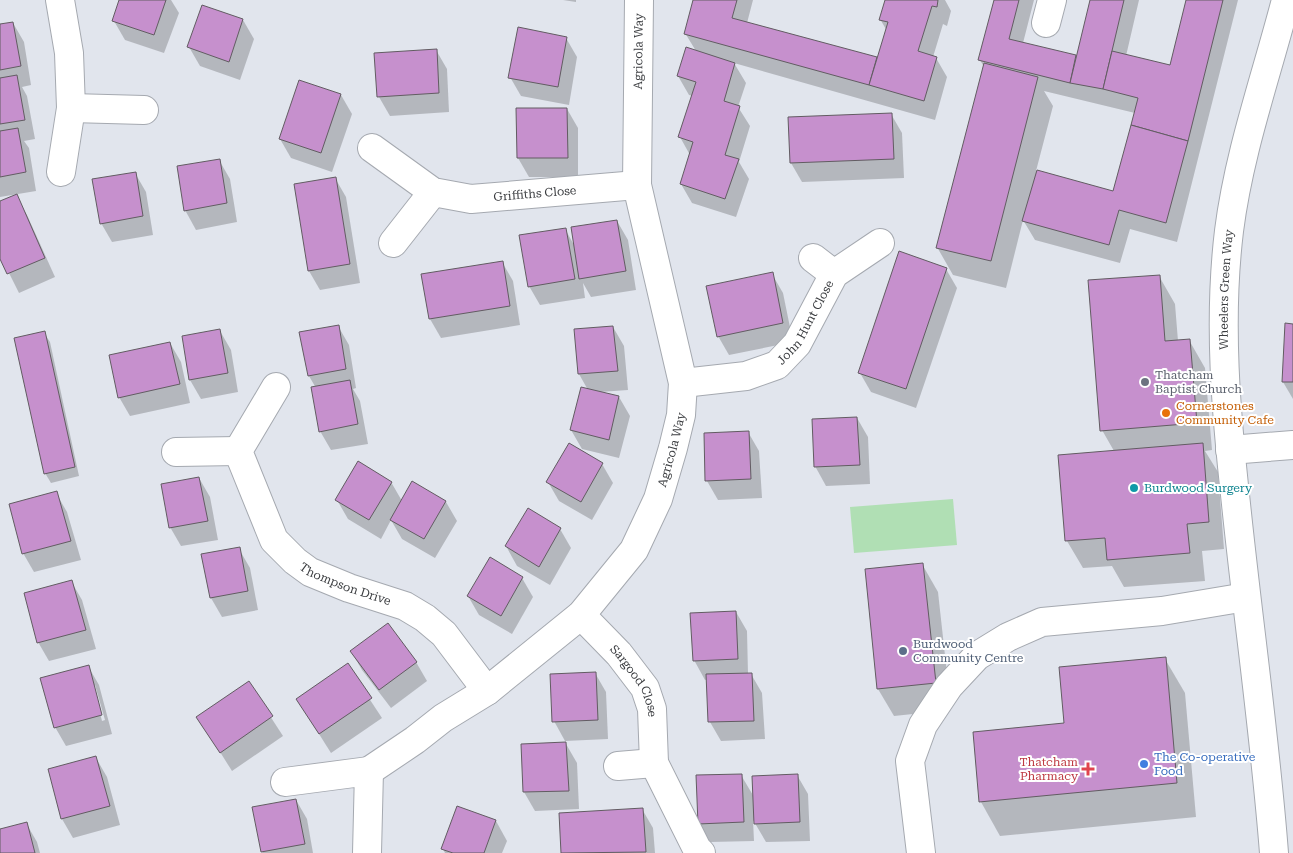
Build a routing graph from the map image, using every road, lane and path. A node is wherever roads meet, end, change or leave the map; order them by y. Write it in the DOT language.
graph roads {
  1 [pos="60,0"];
  2 [pos="639,0"];
  3 [pos="1287,12"];
  4 [pos="71,108"];
  5 [pos="144,110"];
  6 [pos="372,148"];
  7 [pos="61,172"];
  8 [pos="637,185"];
  9 [pos="433,192"];
  10 [pos="393,243"];
  11 [pos="880,243"];
  12 [pos="813,258"];
  13 [pos="834,274"];
  14 [pos="683,383"];
  15 [pos="276,387"];
  16 [pos="1293,445"];
  17 [pos="1230,450"];
  18 [pos="238,451"];
  19 [pos="176,452"];
  20 [pos="1246,597"];
  21 [pos="580,615"];
  22 [pos="487,691"];
  23 [pos="654,763"];
  24 [pos="618,766"];
  25 [pos="368,771"];
  26 [pos="285,782"];
  27 [pos="366,853"];
  28 [pos="701,853"];
  29 [pos="921,853"];
  30 [pos="1274,853"];
  1 -- 4 [label="street"];
  2 -- 8 [label="street, Agricola Way"];
  3 -- 17 [label="street, Wheelers Green Way"];
  4 -- 5 [label="street"];
  4 -- 7 [label="street"];
  6 -- 9 [label="street, Griffiths Close"];
  8 -- 9 [label="street, Griffiths Close"];
  8 -- 14 [label="street, Agricola Way"];
  9 -- 10 [label="street"];
  11 -- 13 [label="street, John Hunt Close"];
  12 -- 13 [label="street, John Hunt Close"];
  13 -- 14 [label="street, John Hunt Close"];
  14 -- 21 [label="street, Agricola Way"];
  15 -- 18 [label="street"];
  16 -- 17 [label="street"];
  17 -- 20 [label="street, Wheelers Green Way"];
  18 -- 19 [label="street"];
  18 -- 22 [label="street, Thompson Drive"];
  20 -- 29 [label="street"];
  20 -- 30 [label="street, Wheelers Green Way"];
  21 -- 22 [label="street, Agricola Way"];
  21 -- 23 [label="street, Sargood Close"];
  22 -- 25 [label="street, Agricola Way"];
  23 -- 24 [label="street"];
  23 -- 28 [label="street, Sargood Close"];
  25 -- 26 [label="street, Agricola Way"];
  25 -- 27 [label="street"];
}
